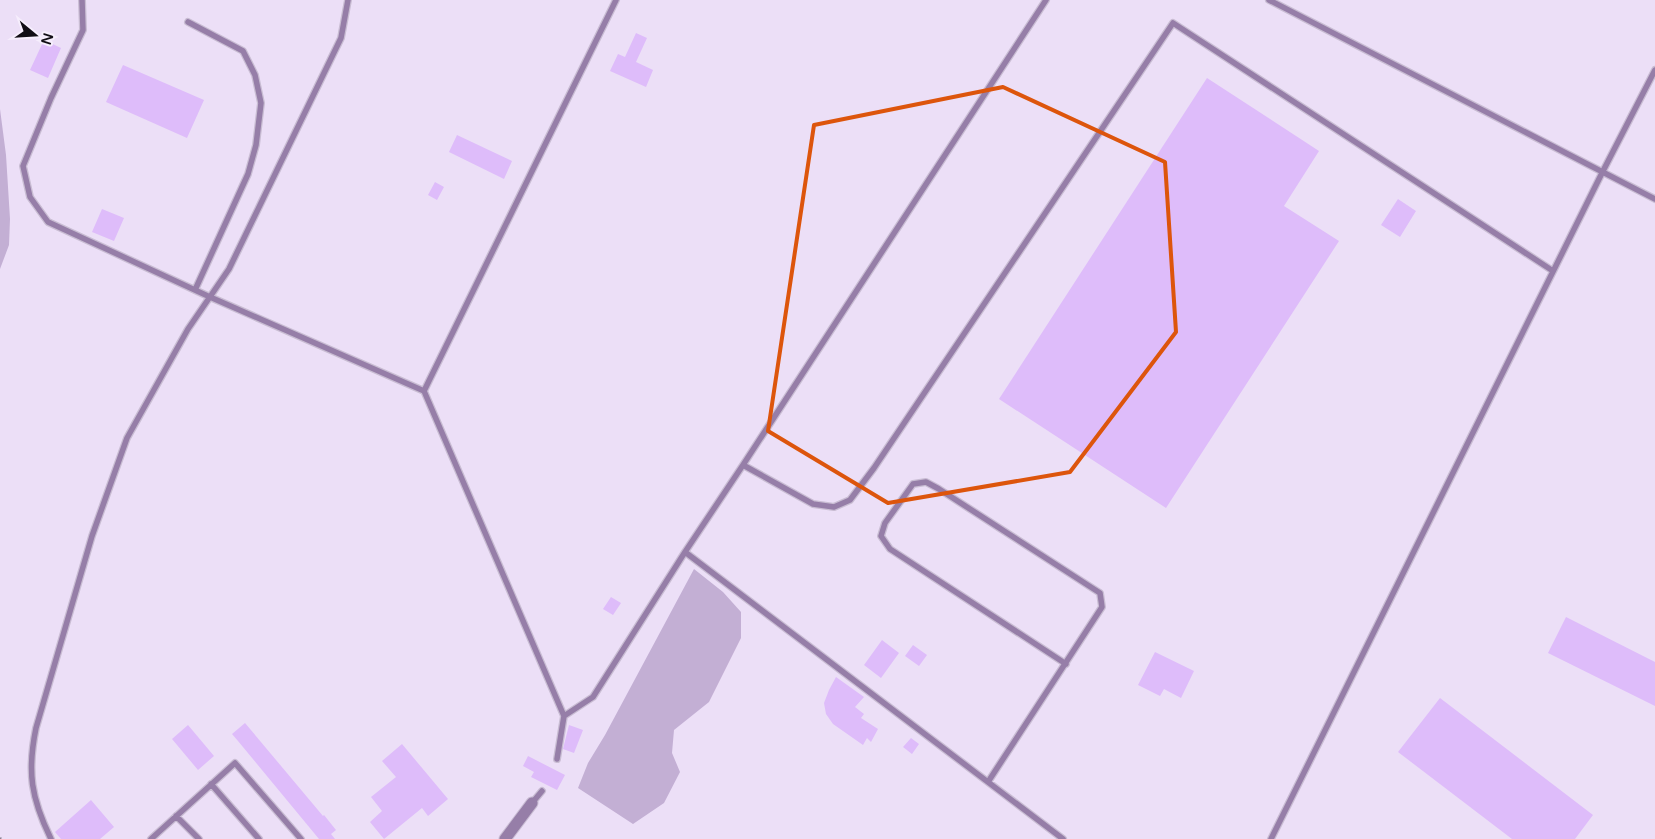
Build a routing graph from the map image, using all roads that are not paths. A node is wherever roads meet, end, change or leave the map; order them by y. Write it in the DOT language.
graph roads {
  1 [pos="82,0"];
  2 [pos="348,0"];
  3 [pos="616,0"];
  4 [pos="1046,0"];
  5 [pos="1269,0"];
  6 [pos="188,22"];
  7 [pos="1655,70"];
  8 [pos="1602,173"];
  9 [pos="1655,199"];
  10 [pos="1553,271"];
  11 [pos="195,290"];
  12 [pos="210,297"];
  13 [pos="424,391"];
  14 [pos="744,465"];
  15 [pos="685,552"];
  16 [pos="1066,664"];
  17 [pos="564,716"];
  18 [pos="557,759"];
  19 [pos="988,782"];
  20 [pos="211,784"];
  21 [pos="542,791"];
  22 [pos="532,803"];
  23 [pos="176,816"];
  24 [pos="51,839"];
  25 [pos="151,839"];
  26 [pos="199,839"];
  27 [pos="259,839"];
  28 [pos="301,839"];
  29 [pos="505,839"];
  30 [pos="1063,839"];
  31 [pos="1272,839"];
  1 -- 11 [label="lane"];
  2 -- 12 [label="lane"];
  3 -- 13 [label="lane"];
  4 -- 14 [label="lane"];
  5 -- 8 [label="lane"];
  6 -- 11 [label="lane"];
  7 -- 8 [label="lane"];
  8 -- 9 [label="lane"];
  8 -- 10 [label="lane"];
  10 -- 14 [label="lane"];
  10 -- 31 [label="lane"];
  11 -- 12 [label="lane"];
  12 -- 13 [label="lane"];
  12 -- 24 [label="lane"];
  13 -- 17 [label="lane"];
  14 -- 15 [label="lane"];
  15 -- 17 [label="lane"];
  15 -- 19 [label="lane"];
  16 -- 16 [label="lane"];
  16 -- 19 [label="lane"];
  17 -- 18 [label="lane"];
  19 -- 30 [label="lane"];
  20 -- 23 [label="lane"];
  20 -- 27 [label="lane"];
  20 -- 28 [label="lane"];
  21 -- 22 [label="lane"];
  22 -- 29 [label="street"];
  23 -- 25 [label="lane"];
  23 -- 26 [label="lane"];
}
